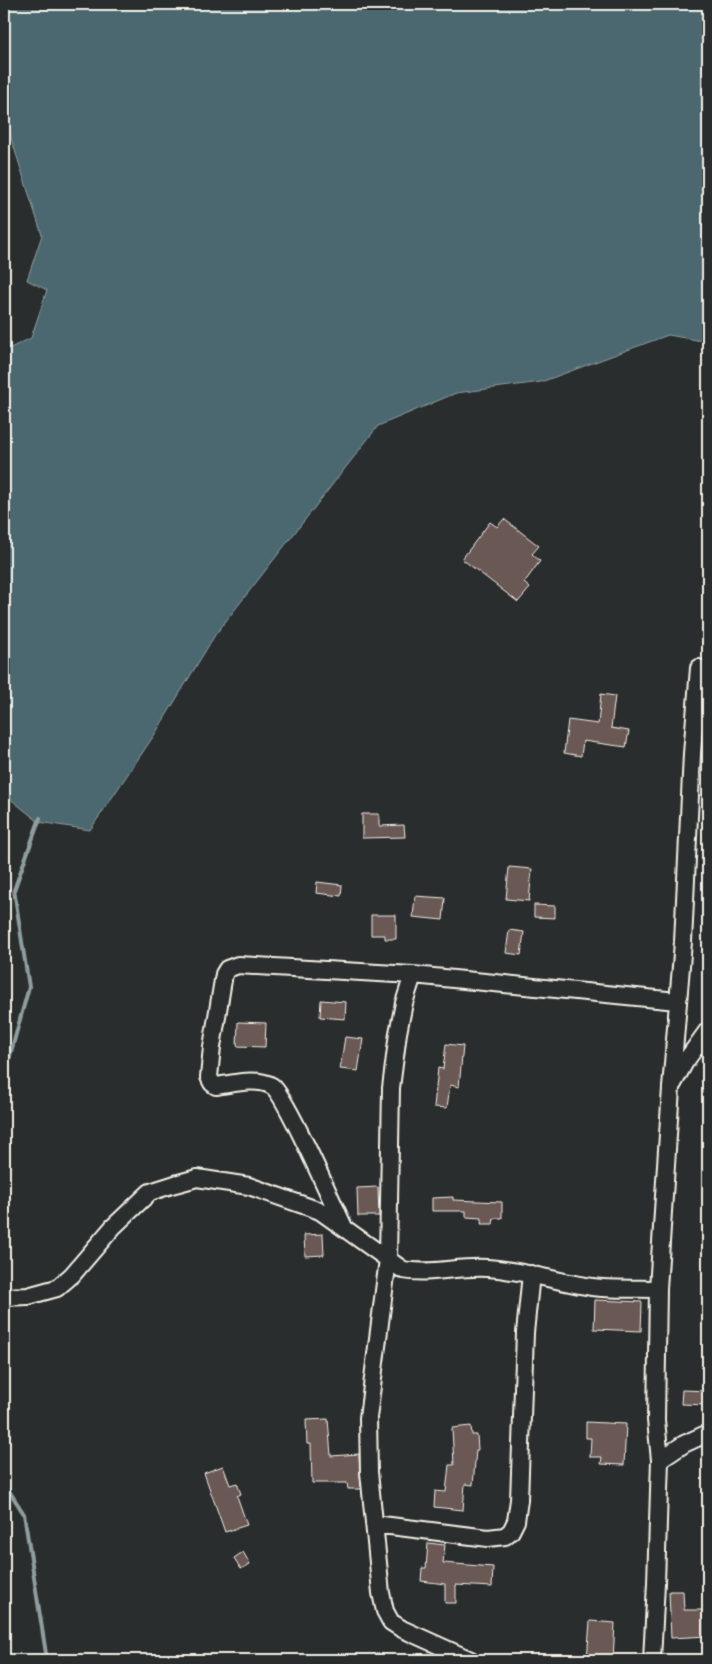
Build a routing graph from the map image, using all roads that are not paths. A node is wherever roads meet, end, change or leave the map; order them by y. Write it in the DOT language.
graph roads {
  1 [pos="699,668"];
  2 [pos="413,975"];
  3 [pos="677,1001"];
  4 [pos="708,1030"];
  5 [pos="671,1088"];
  6 [pos="344,1227"];
  7 [pos="388,1259"];
  8 [pos="531,1274"];
  9 [pos="658,1289"];
  10 [pos="4,1297"];
  11 [pos="708,1433"];
  12 [pos="660,1460"];
  13 [pos="374,1524"];
  14 [pos="470,1660"];
  15 [pos="652,1660"];
  1 -- 3 [label="street"];
  2 -- 3 [label="street"];
  2 -- 6 [label="street"];
  2 -- 7 [label="street"];
  3 -- 5 [label="street"];
  4 -- 5 [label="street"];
  5 -- 9 [label="street"];
  6 -- 7 [label="street"];
  6 -- 10 [label="street"];
  7 -- 8 [label="street"];
  7 -- 13 [label="street"];
  8 -- 9 [label="street"];
  8 -- 13 [label="street"];
  9 -- 12 [label="street"];
  11 -- 12 [label="street"];
  12 -- 15 [label="street"];
  13 -- 14 [label="street"];
}
